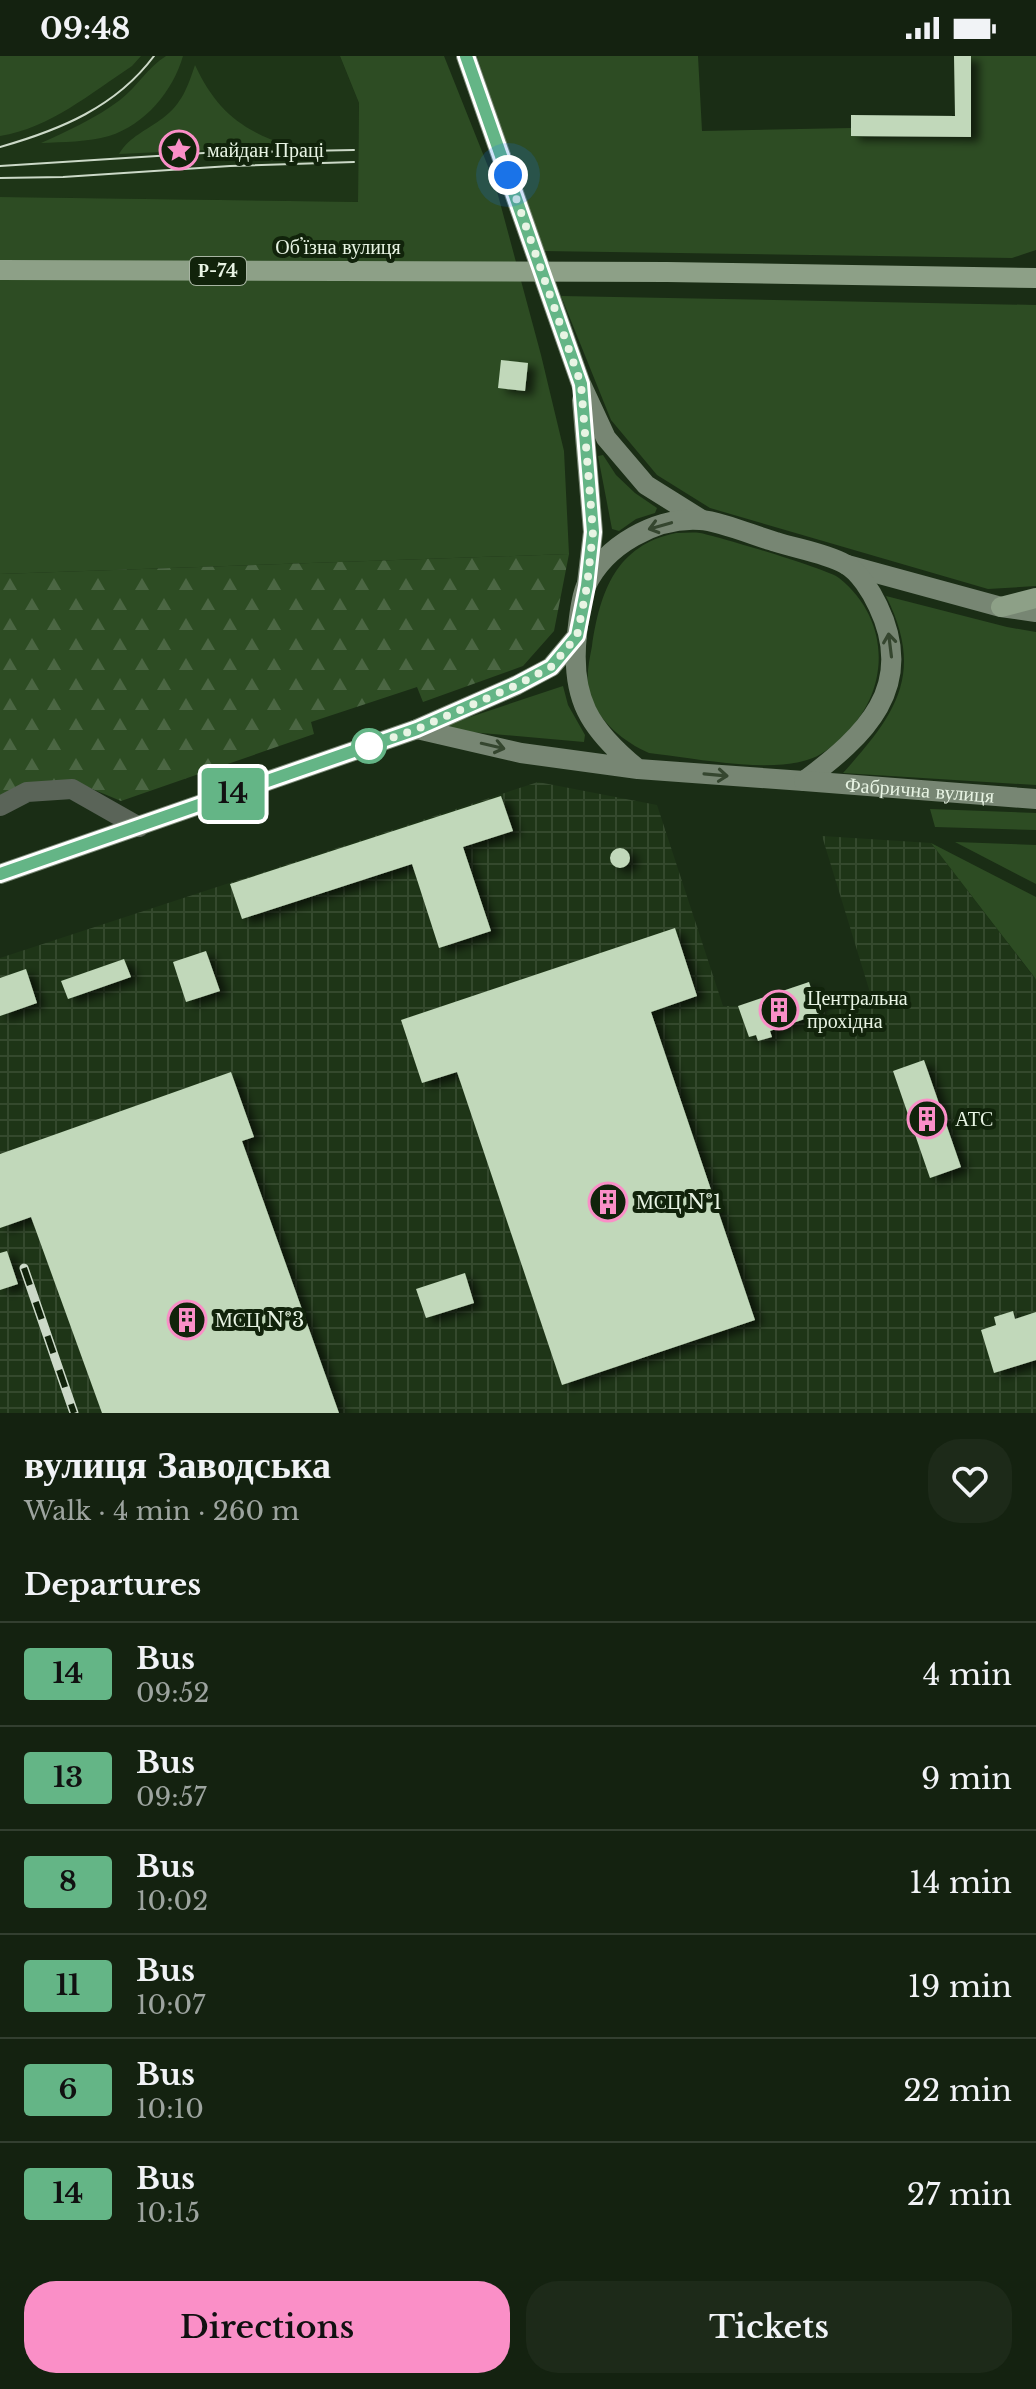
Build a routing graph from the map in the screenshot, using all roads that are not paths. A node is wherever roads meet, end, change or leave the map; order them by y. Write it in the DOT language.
graph roads {
  1 [pos="466,56"];
  2 [pos="0,270"];
  3 [pos="1032,275"];
  4 [pos="581,384"];
  5 [pos="702,520"];
  6 [pos="847,565"];
  7 [pos="587,586"];
  8 [pos="1036,598"];
  9 [pos="1001,607"];
  10 [pos="1036,612"];
  11 [pos="577,636"];
  12 [pos="417,729"];
  13 [pos="638,769"];
  14 [pos="804,781"];
  15 [pos="1036,799"];
  16 [pos="0,806"];
  17 [pos="139,827"];
  18 [pos="0,874"];
  1 -- 4 [label="main road"];
  2 -- 3 [label="main road, Обʼїзна вулиця / Р-74"];
  4 -- 5 [label="main road"];
  4 -- 7 [label="main road"];
  5 -- 6 [label="main road"];
  5 -- 7 [label="main road, one-way"];
  6 -- 9 [label="main road"];
  14 -- 6 [label="main road, one-way"];
  7 -- 11 [label="main road"];
  8 -- 9 [label="main road"];
  9 -- 10 [label="main road"];
  11 -- 12 [label="main road"];
  11 -- 13 [label="main road"];
  12 -- 13 [label="main road, Фабрична вулиця, one-way"];
  12 -- 17 [label="main road"];
  13 -- 14 [label="main road, Фабрична вулиця, one-way"];
  14 -- 15 [label="main road, Фабрична вулиця"];
  16 -- 17 [label="street"];
  17 -- 18 [label="main road"];
}
